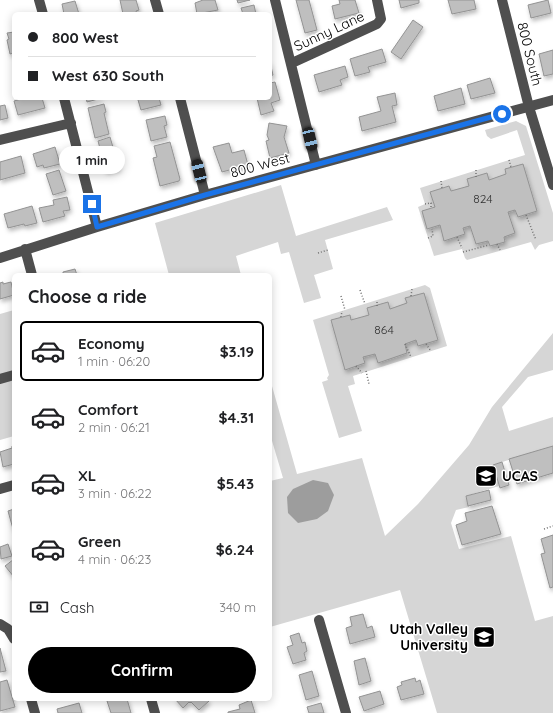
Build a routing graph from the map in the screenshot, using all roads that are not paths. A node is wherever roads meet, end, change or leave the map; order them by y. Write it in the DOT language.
graph roads {
  1 [pos="39,0"];
  2 [pos="156,0"];
  3 [pos="276,0"];
  4 [pos="377,0"];
  5 [pos="502,0"];
  6 [pos="42,12"];
  7 [pos="159,12"];
  8 [pos="292,63"];
  9 [pos="65,100"];
  10 [pos="181,100"];
  11 [pos="553,100"];
  12 [pos="529,107"];
  13 [pos="71,123"];
  14 [pos="0,140"];
  15 [pos="316,165"];
  16 [pos="553,185"];
  17 [pos="205,195"];
  18 [pos="97,227"];
  19 [pos="25,250"];
  20 [pos="0,258"];
  21 [pos="31,273"];
  22 [pos="12,376"];
  23 [pos="0,379"];
  24 [pos="12,486"];
  25 [pos="0,489"];
  26 [pos="319,620"];
  27 [pos="0,624"];
  28 [pos="12,636"];
  29 [pos="32,701"];
  30 [pos="152,701"];
  31 [pos="35,713"];
  32 [pos="155,713"];
  33 [pos="346,713"];
  1 -- 6 [label="street"];
  2 -- 7 [label="street"];
  3 -- 8 [label="street"];
  4 -- 8 [label="street, Sunny Lane"];
  5 -- 12 [label="street, 800 South"];
  8 -- 15 [label="street"];
  9 -- 13 [label="street"];
  10 -- 17 [label="street"];
  11 -- 12 [label="street, 800 West"];
  12 -- 15 [label="street, 800 West"];
  12 -- 16 [label="street, 800 South"];
  13 -- 14 [label="street"];
  13 -- 18 [label="street"];
  15 -- 17 [label="street, 800 West"];
  17 -- 18 [label="street, 800 West"];
  18 -- 19 [label="street, 800 West"];
  19 -- 20 [label="street, 800 West"];
  19 -- 21 [label="street"];
  22 -- 23 [label="street"];
  24 -- 25 [label="street"];
  26 -- 33 [label="street"];
  27 -- 28 [label="street"];
  29 -- 31 [label="street"];
  30 -- 32 [label="street"];
}
